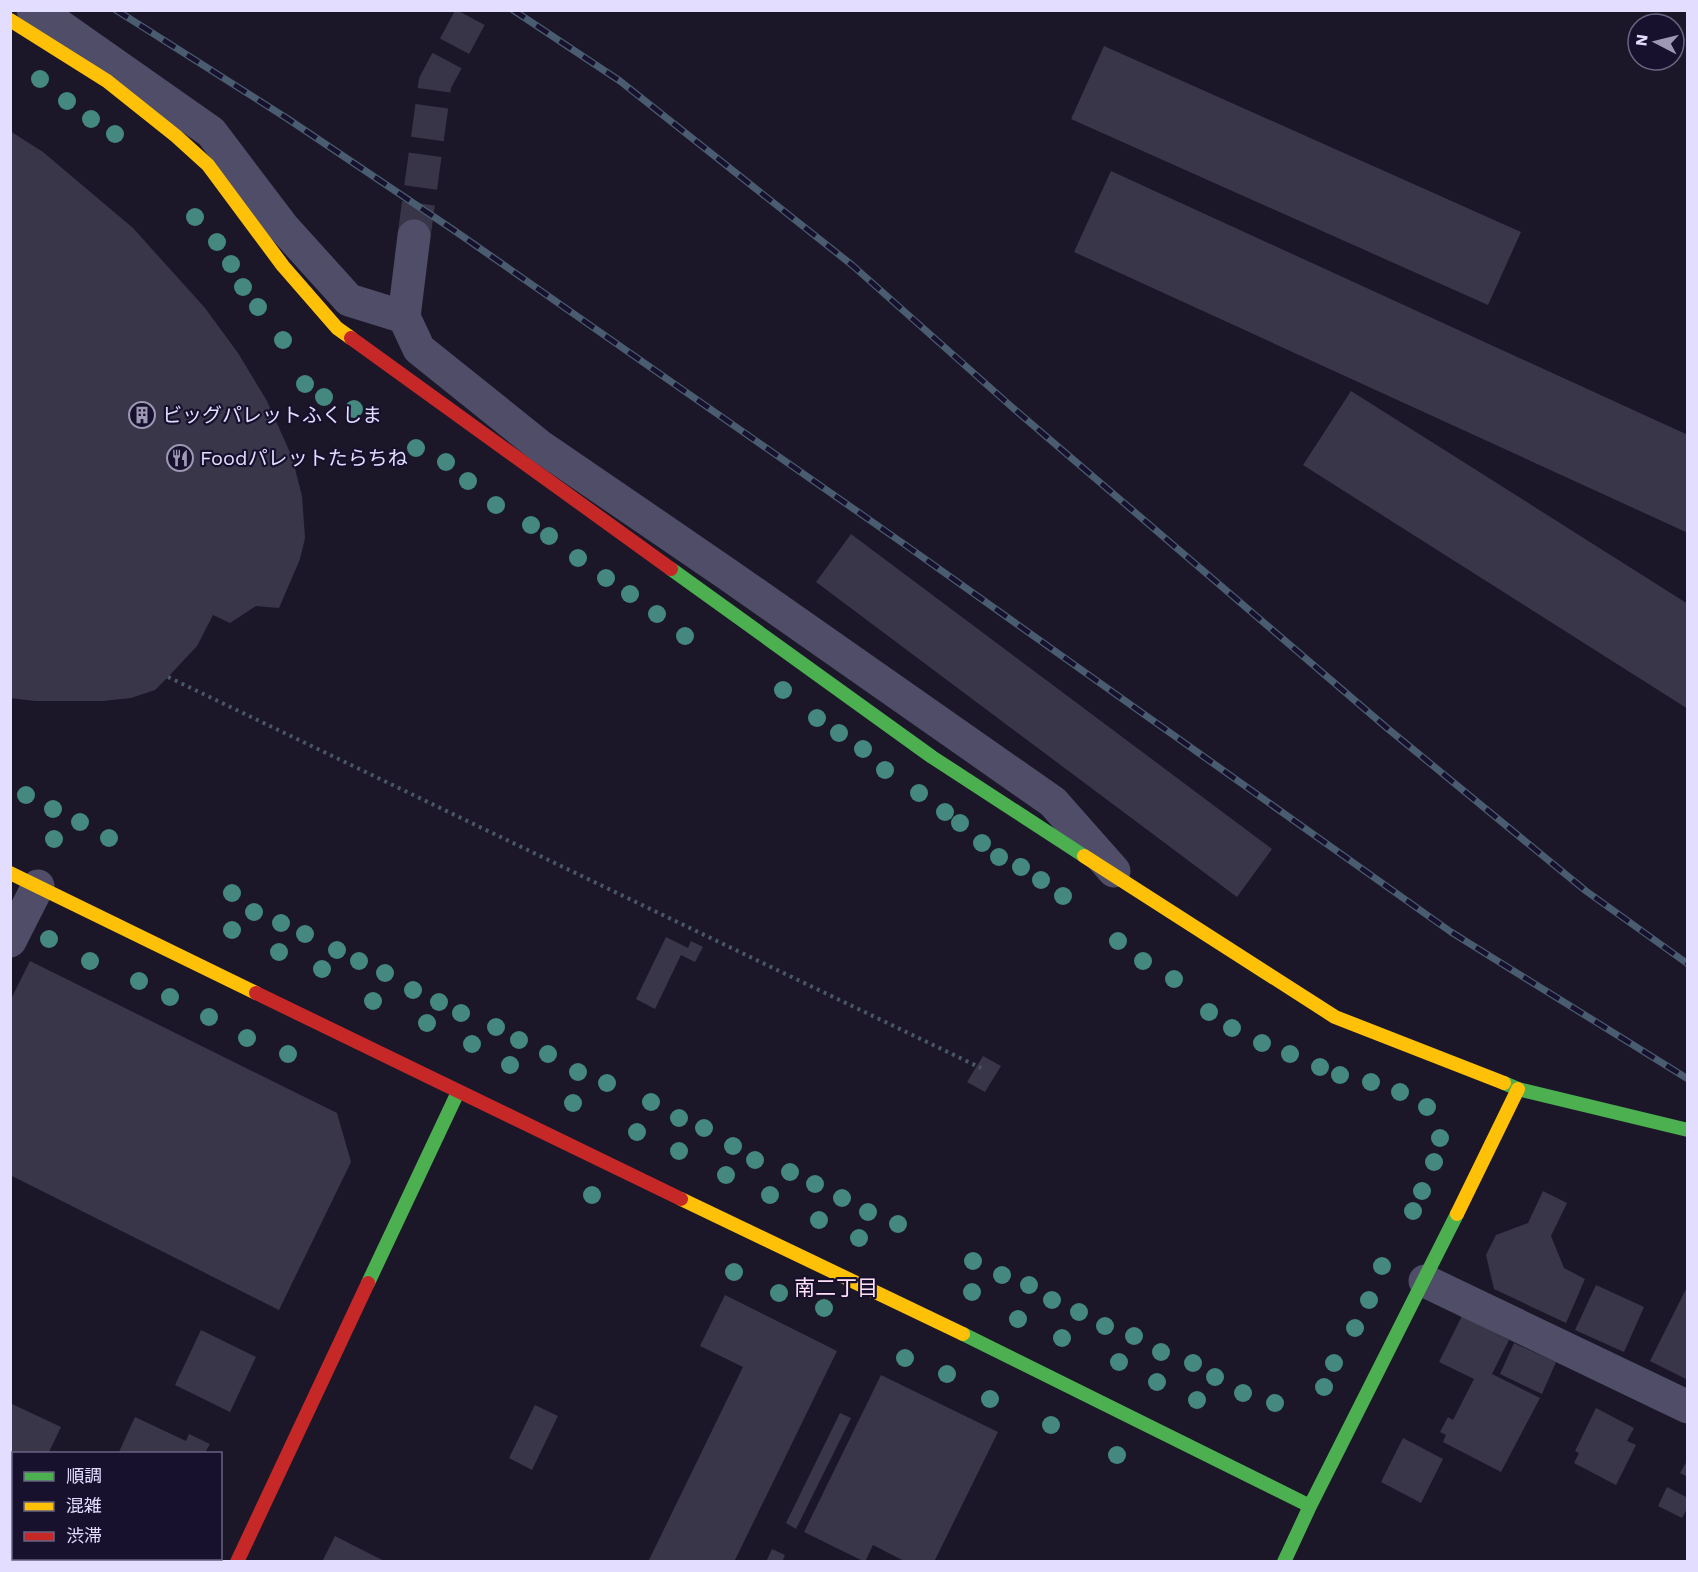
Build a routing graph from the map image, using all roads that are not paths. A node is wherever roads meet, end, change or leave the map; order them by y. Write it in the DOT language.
graph roads {
  1 [pos="33,10"];
  2 [pos="10,20"];
  3 [pos="414,236"];
  4 [pos="404,317"];
  5 [pos="24,879"];
  6 [pos="1125,883"];
  7 [pos="10,941"];
  8 [pos="1518,1089"];
  9 [pos="458,1092"];
  10 [pos="1688,1130"];
  11 [pos="1425,1281"];
  12 [pos="1688,1407"];
  13 [pos="1310,1506"];
  14 [pos="237,1562"];
  15 [pos="1284,1562"];
  1 -- 4 [label="street"];
  2 -- 6 [label="street"];
  3 -- 4 [label="street"];
  4 -- 6 [label="street"];
  5 -- 7 [label="street"];
  5 -- 9 [label="street"];
  6 -- 8 [label="street"];
  8 -- 10 [label="street"];
  8 -- 11 [label="street"];
  9 -- 13 [label="street"];
  9 -- 14 [label="street"];
  11 -- 12 [label="street"];
  11 -- 13 [label="street"];
  13 -- 15 [label="street"];
}
